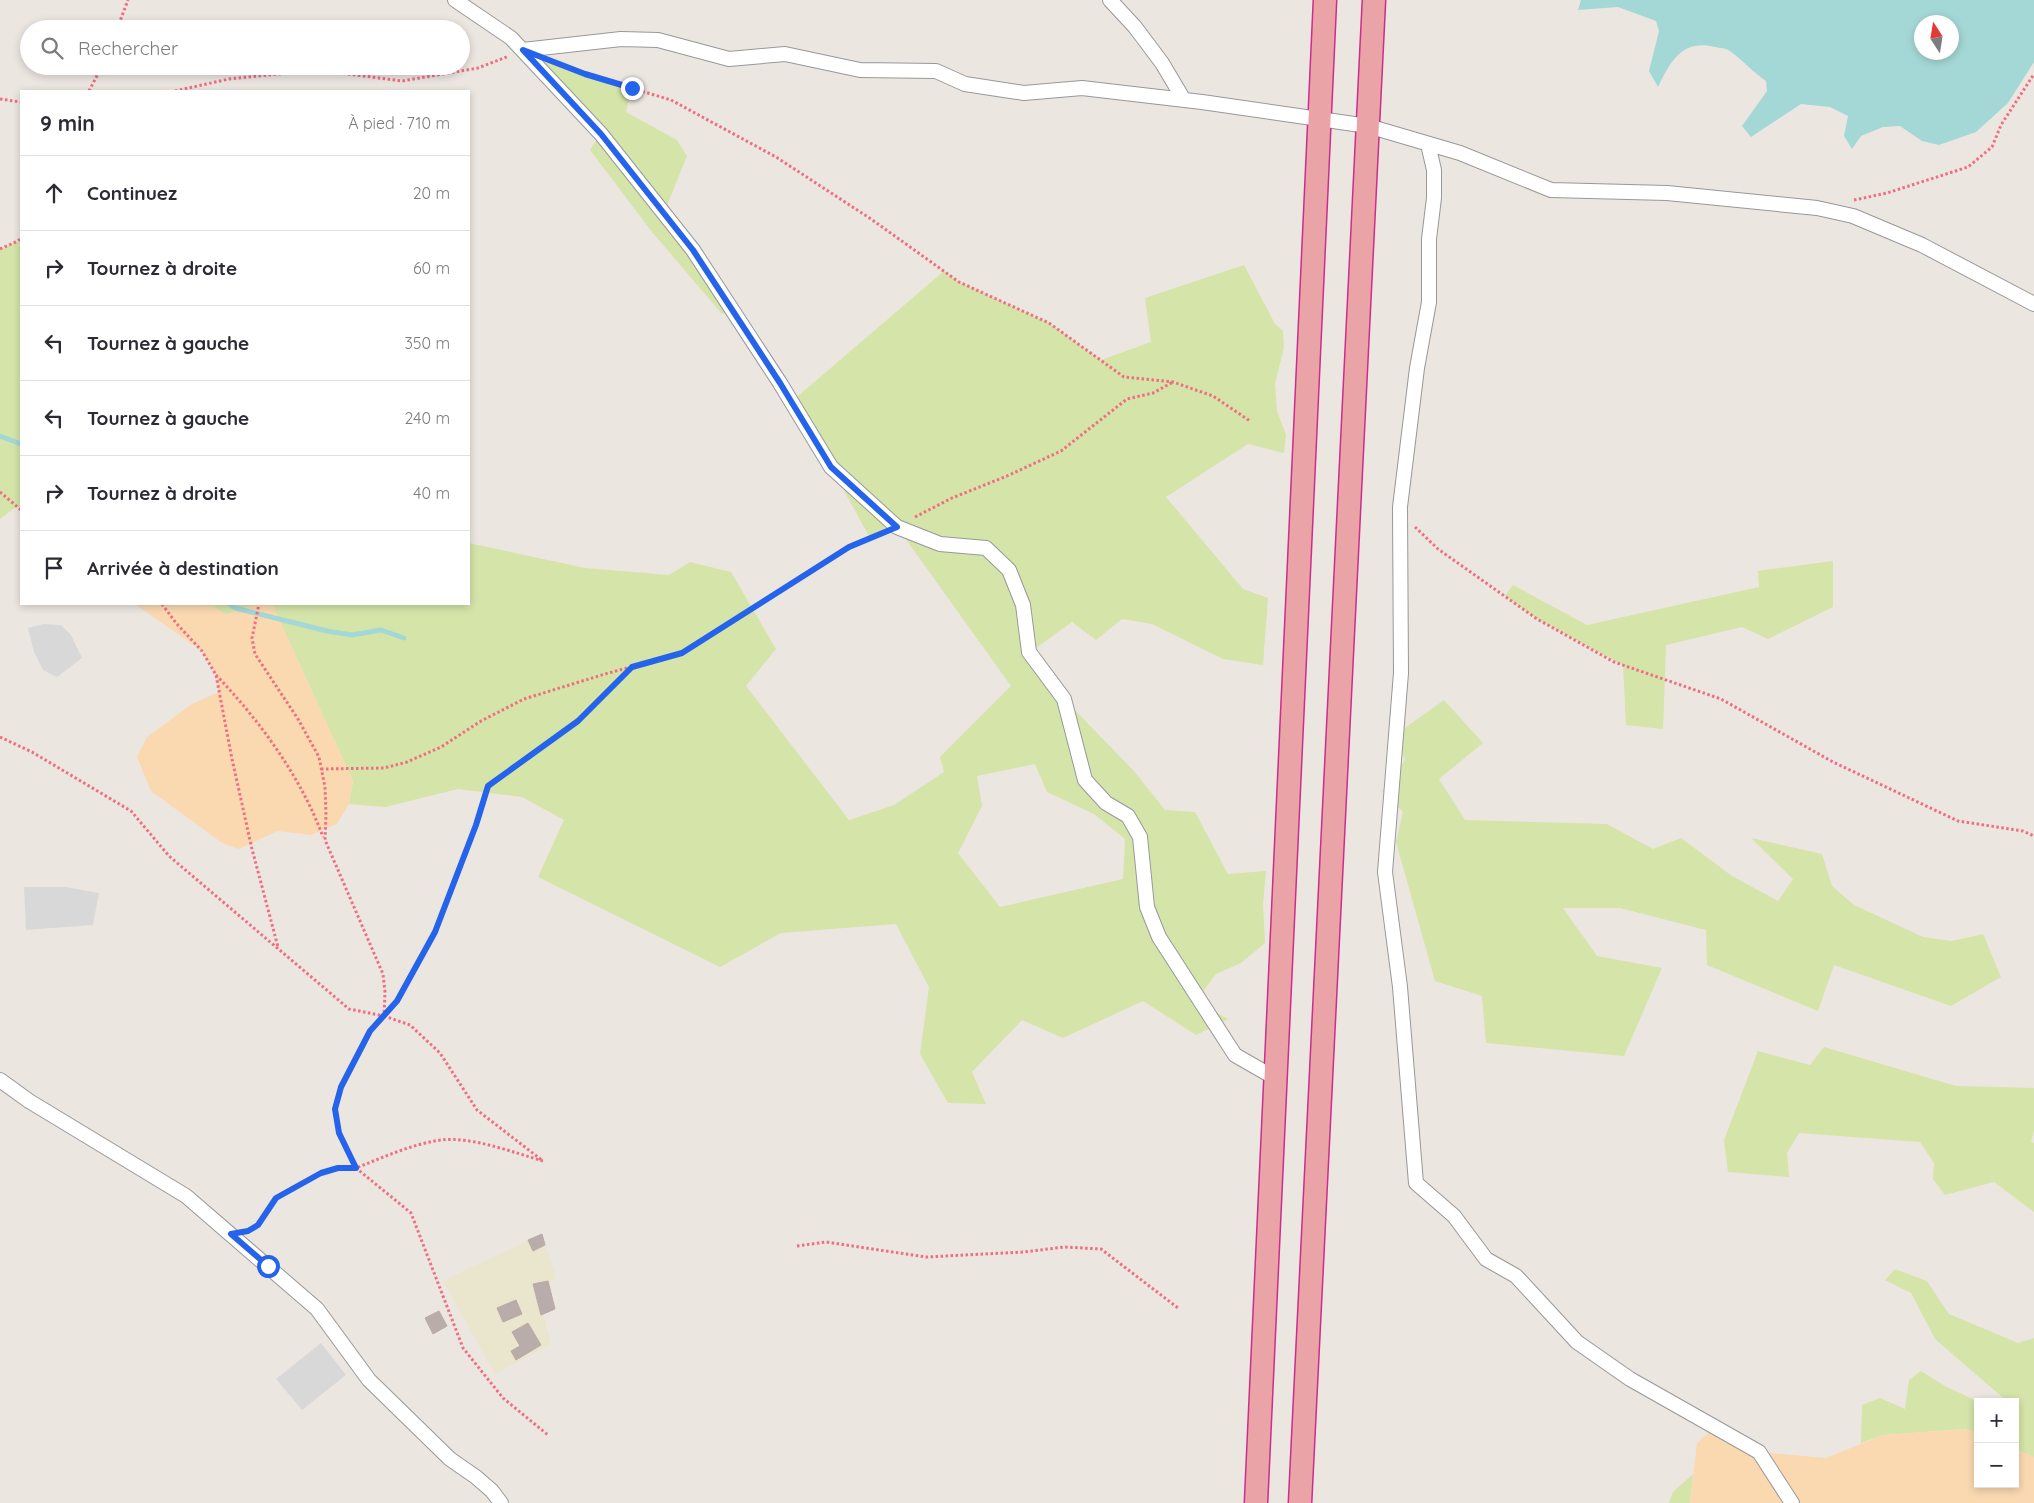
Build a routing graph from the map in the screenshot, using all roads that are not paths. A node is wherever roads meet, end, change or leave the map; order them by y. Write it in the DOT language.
graph roads {
  1 [pos="456,0"];
  2 [pos="1110,0"];
  3 [pos="1325,0"];
  4 [pos="1374,0"];
  5 [pos="523,50"];
  6 [pos="1184,100"];
  7 [pos="1320,118"];
  8 [pos="1368,126"];
  9 [pos="1428,144"];
  10 [pos="2034,304"];
  11 [pos="1275,1078"];
  12 [pos="0,1080"];
  13 [pos="501,1503"];
  14 [pos="1256,1503"];
  15 [pos="1300,1503"];
  16 [pos="1792,1503"];
  1 -- 5 [label="street"];
  2 -- 6 [label="street"];
  3 -- 7 [label="highway"];
  4 -- 8 [label="highway"];
  5 -- 6 [label="street"];
  5 -- 11 [label="street"];
  6 -- 7 [label="street"];
  7 -- 8 [label="street"];
  7 -- 11 [label="highway"];
  8 -- 9 [label="street"];
  8 -- 15 [label="highway"];
  9 -- 10 [label="street"];
  9 -- 16 [label="street"];
  11 -- 14 [label="highway"];
  12 -- 13 [label="street"];
}
